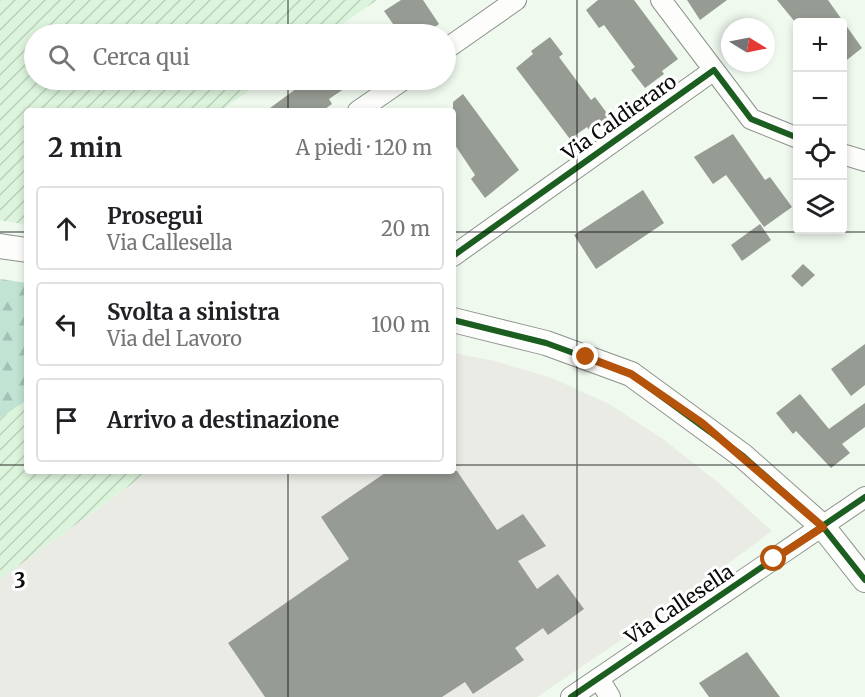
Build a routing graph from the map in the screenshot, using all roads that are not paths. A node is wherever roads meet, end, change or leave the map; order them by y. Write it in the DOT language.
graph roads {
  1 [pos="516,0"];
  2 [pos="661,0"];
  3 [pos="456,42"];
  4 [pos="714,70"];
  5 [pos="388,90"];
  6 [pos="362,108"];
  7 [pos="793,136"];
  8 [pos="847,155"];
  9 [pos="865,161"];
  10 [pos="0,246"];
  11 [pos="24,250"];
  12 [pos="456,254"];
  13 [pos="456,321"];
  14 [pos="865,497"];
  15 [pos="823,527"];
  16 [pos="865,580"];
  17 [pos="599,679"];
  18 [pos="571,697"];
  19 [pos="610,697"];
  1 -- 3 [label="street"];
  2 -- 4 [label="street"];
  4 -- 7 [label="street"];
  4 -- 12 [label="street, Via Caldieraro"];
  5 -- 6 [label="street"];
  8 -- 9 [label="street"];
  10 -- 11 [label="street"];
  13 -- 15 [label="street"];
  14 -- 15 [label="street, Via Callesella"];
  15 -- 16 [label="street"];
  15 -- 17 [label="street, Via Callesella"];
  17 -- 18 [label="street, Via Callesella"];
  17 -- 19 [label="street"];
}
